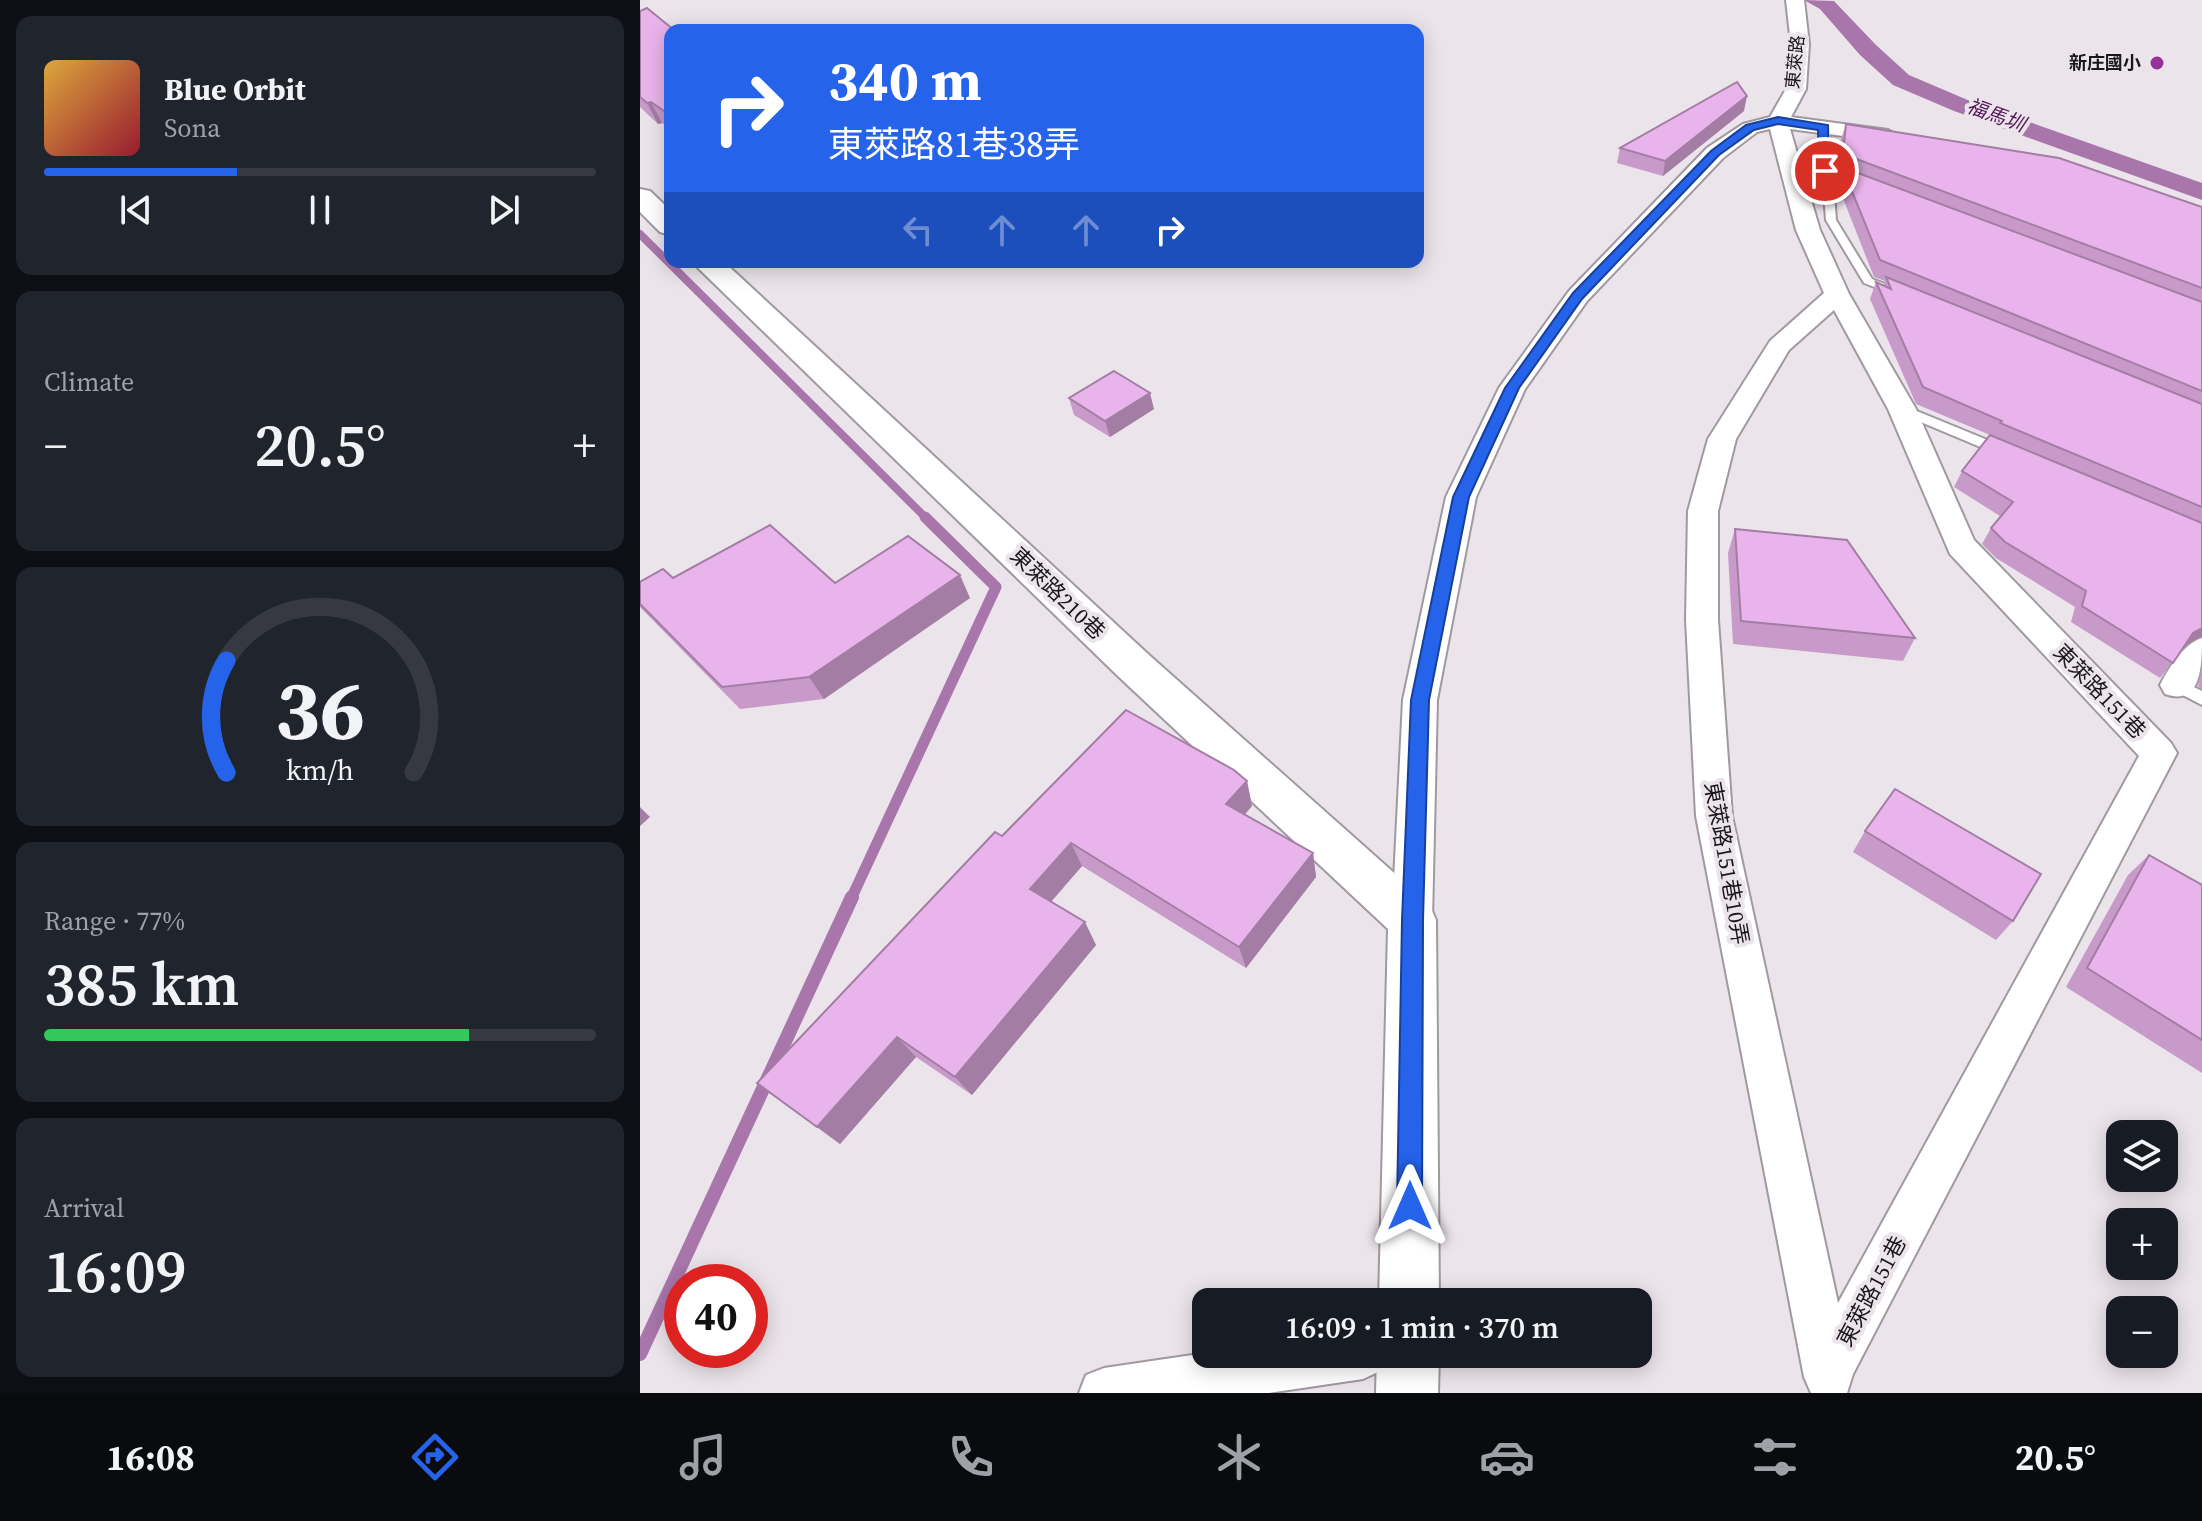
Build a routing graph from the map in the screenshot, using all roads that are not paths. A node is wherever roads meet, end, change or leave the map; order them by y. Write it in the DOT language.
graph roads {
  1 [pos="1771,0"];
  2 [pos="1796,4"];
  3 [pos="1778,121"];
  4 [pos="1824,127"];
  5 [pos="1915,140"];
  6 [pos="1825,171"];
  7 [pos="1839,176"];
  8 [pos="640,197"];
  9 [pos="664,220"];
  10 [pos="713,268"];
  11 [pos="1837,294"];
  12 [pos="1912,299"];
  13 [pos="1902,409"];
  14 [pos="2016,457"];
  15 [pos="2202,651"];
  16 [pos="2189,692"];
  17 [pos="1412,920"];
  18 [pos="1409,1288"];
  19 [pos="1270,1368"];
  20 [pos="1408,1368"];
  21 [pos="1830,1382"];
  22 [pos="1104,1393"];
  23 [pos="1407,1393"];
  1 -- 2 [label="street"];
  2 -- 3 [label="street, 東萊路"];
  3 -- 4 [label="street"];
  3 -- 11 [label="street, 東萊路151巷"];
  3 -- 17 [label="street"];
  4 -- 5 [label="street"];
  4 -- 6 [label="lane"];
  6 -- 7 [label="lane"];
  6 -- 12 [label="lane"];
  8 -- 9 [label="street"];
  10 -- 17 [label="street, 東萊路210巷"];
  11 -- 13 [label="street, 東萊路151巷"];
  11 -- 21 [label="street, 東萊路151巷10弄"];
  13 -- 14 [label="lane"];
  13 -- 21 [label="street, 東萊路151巷"];
  15 -- 16 [label="street"];
  17 -- 18 [label="street"];
  19 -- 22 [label="street"];
  20 -- 23 [label="street"];
}
